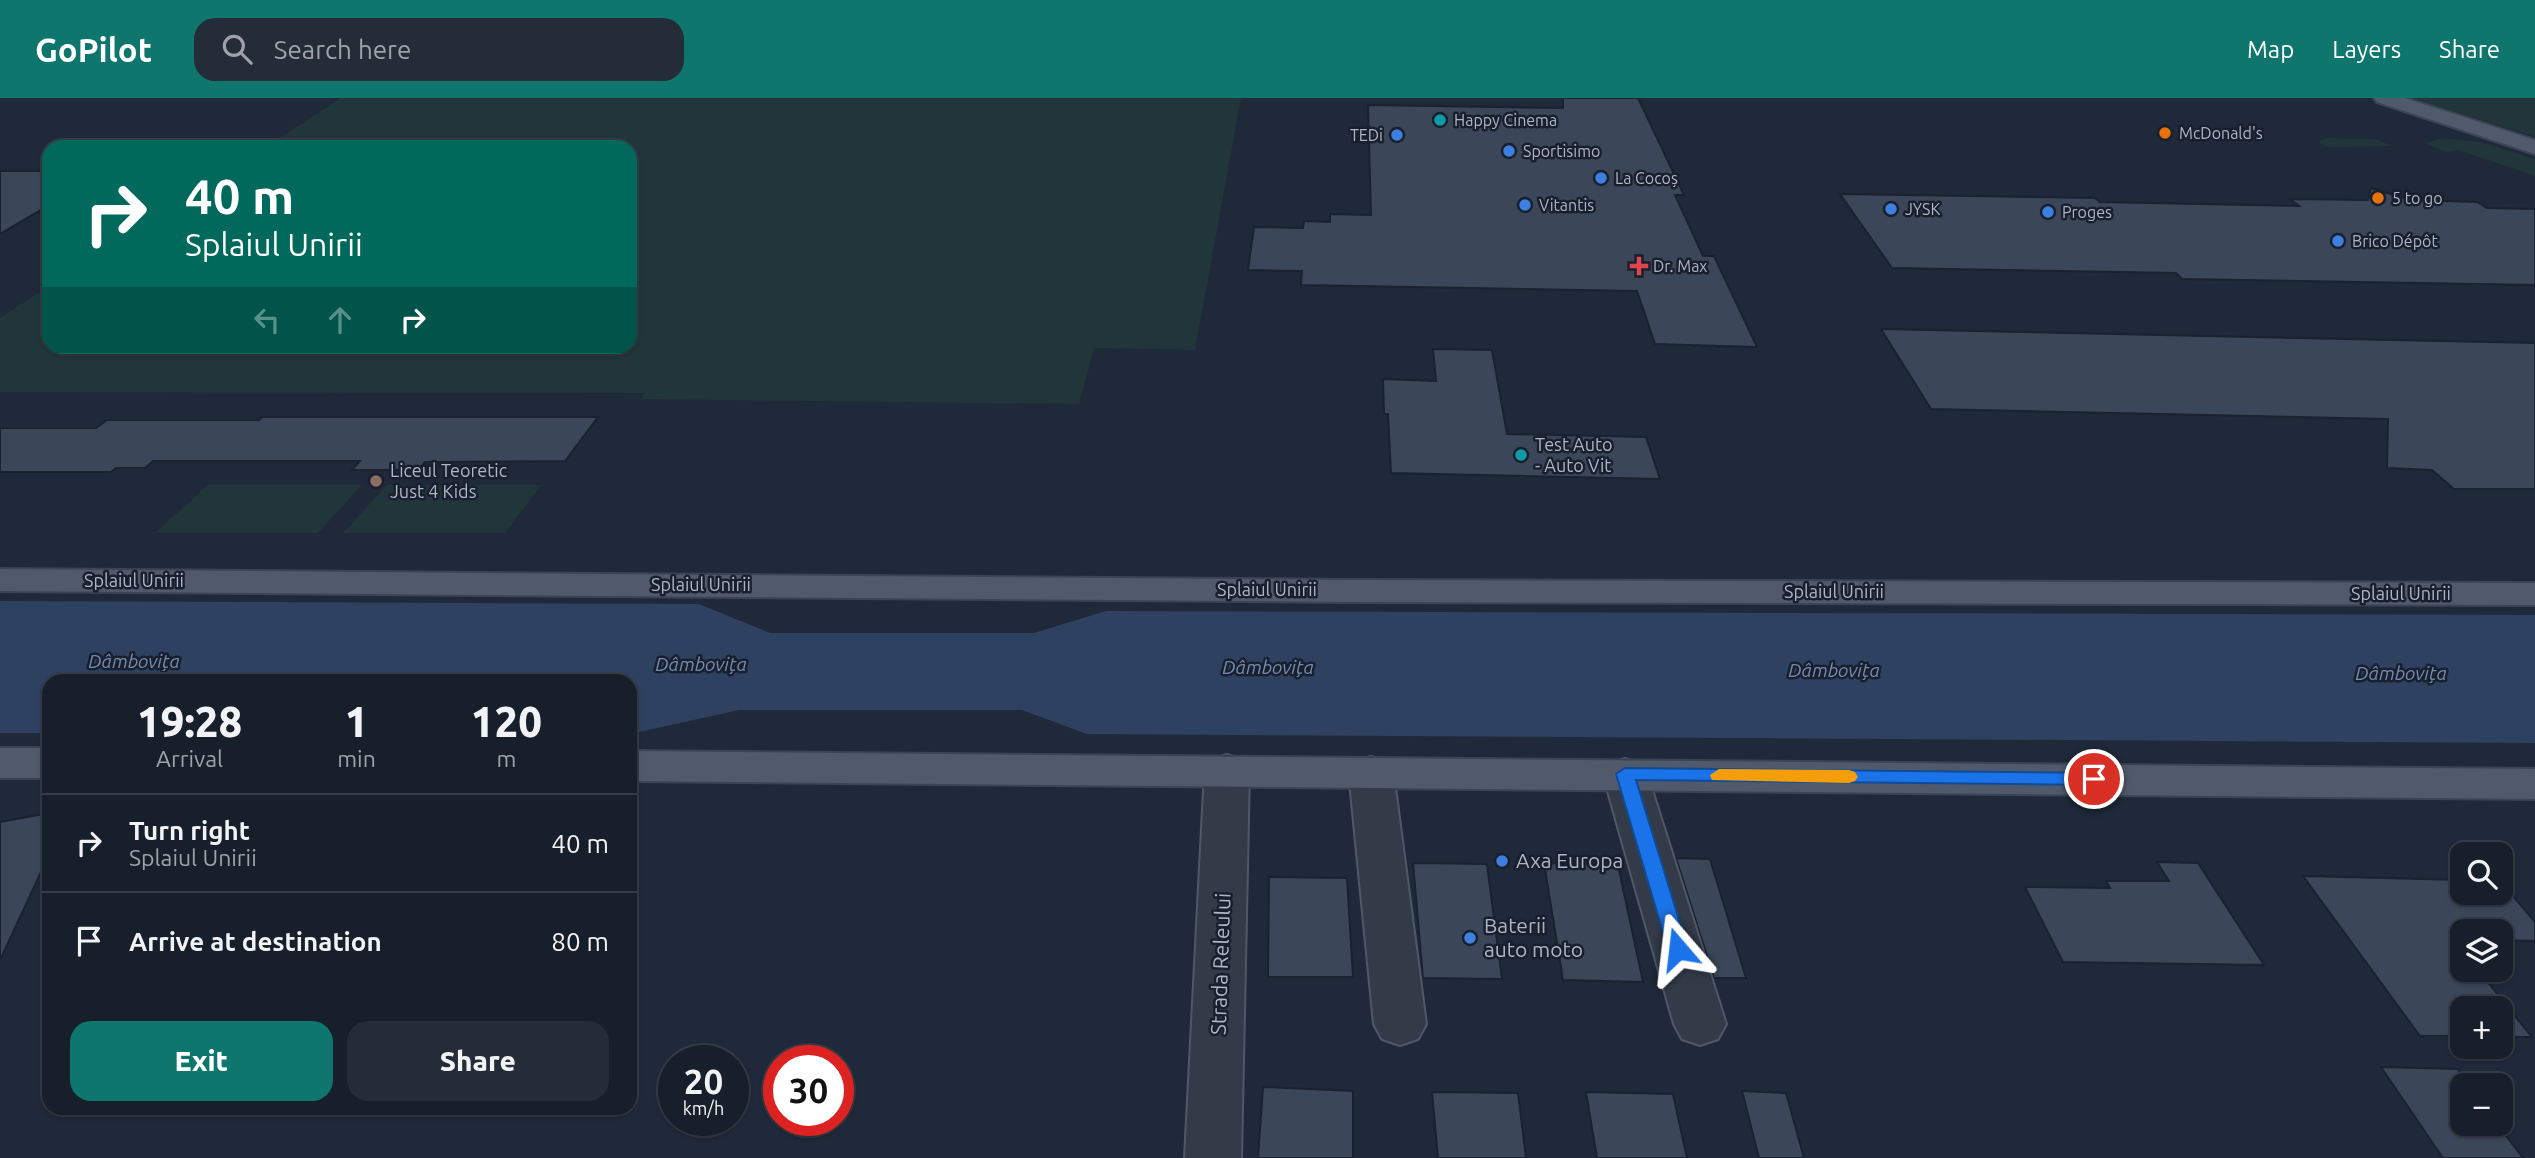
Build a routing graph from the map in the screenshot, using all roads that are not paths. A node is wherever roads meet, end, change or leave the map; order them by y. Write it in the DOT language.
graph roads {
  1 [pos="2384,98"];
  2 [pos="2535,147"];
  3 [pos="0,580"];
  4 [pos="2535,594"];
  5 [pos="0,763"];
  6 [pos="42,763"];
  7 [pos="637,766"];
  8 [pos="1227,770"];
  9 [pos="1371,772"];
  10 [pos="1625,774"];
  11 [pos="2535,784"];
  12 [pos="1400,1024"];
  13 [pos="1700,1024"];
  14 [pos="1213,1158"];
  1 -- 2 [label="main road"];
  3 -- 4 [label="main road, Splaiul Unirii"];
  5 -- 6 [label="main road"];
  7 -- 8 [label="main road"];
  8 -- 9 [label="main road"];
  8 -- 14 [label="street, Strada Releului"];
  9 -- 10 [label="main road"];
  9 -- 12 [label="street"];
  10 -- 11 [label="main road"];
  10 -- 13 [label="street"];
}
